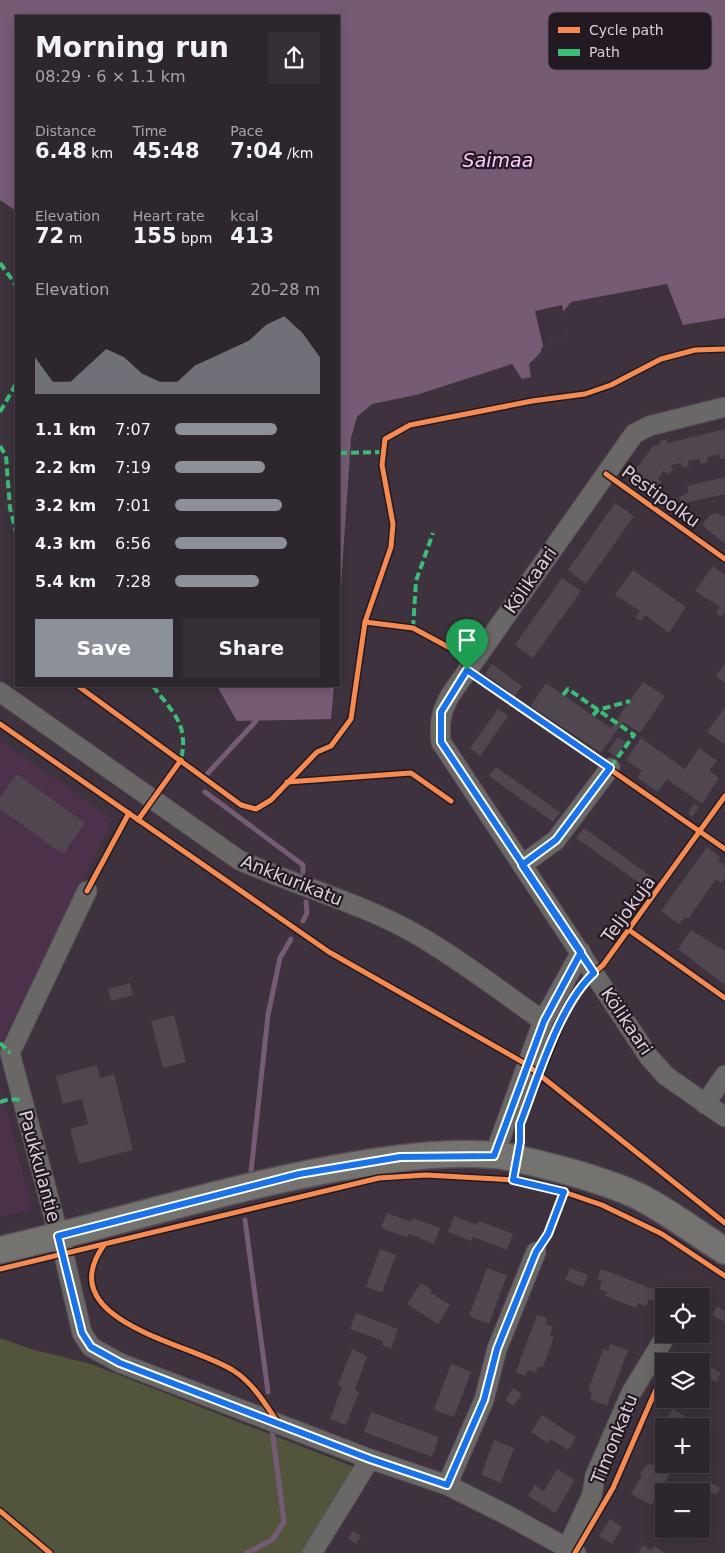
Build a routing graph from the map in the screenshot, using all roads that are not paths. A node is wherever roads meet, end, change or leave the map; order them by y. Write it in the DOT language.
graph roads {
  1 [pos="725,407"];
  2 [pos="0,692"];
  3 [pos="610,768"];
  4 [pos="522,865"];
  5 [pos="87,891"];
  6 [pos="581,952"];
  7 [pos="544,1021"];
  8 [pos="5,1048"];
  9 [pos="725,1075"];
  10 [pos="706,1104"];
  11 [pos="725,1117"];
  12 [pos="494,1156"];
  13 [pos="58,1236"];
  14 [pos="0,1250"];
  15 [pos="725,1251"];
  16 [pos="536,1252"];
  17 [pos="662,1343"];
  18 [pos="370,1459"];
  19 [pos="447,1485"];
  20 [pos="570,1551"];
  21 [pos="312,1553"];
  1 -- 4 [label="street, Kölikaari"];
  2 -- 7 [label="street, Ankkurikatu"];
  3 -- 4 [label="street"];
  4 -- 6 [label="street, Kölikaari"];
  5 -- 8 [label="street, Paukkulantie"];
  6 -- 7 [label="street"];
  6 -- 10 [label="street, Kölikaari"];
  7 -- 12 [label="street"];
  8 -- 13 [label="street, Paukkulantie"];
  9 -- 10 [label="street"];
  10 -- 11 [label="street, Kölikaari"];
  12 -- 13 [label="street"];
  12 -- 15 [label="street"];
  13 -- 14 [label="street"];
  13 -- 18 [label="street, Paukkulantie"];
  16 -- 19 [label="street"];
  17 -- 20 [label="street, Timonkatu"];
  18 -- 19 [label="street, Paukkulantie"];
  18 -- 21 [label="street"];
  19 -- 20 [label="street, Paukkulantie"];
}
